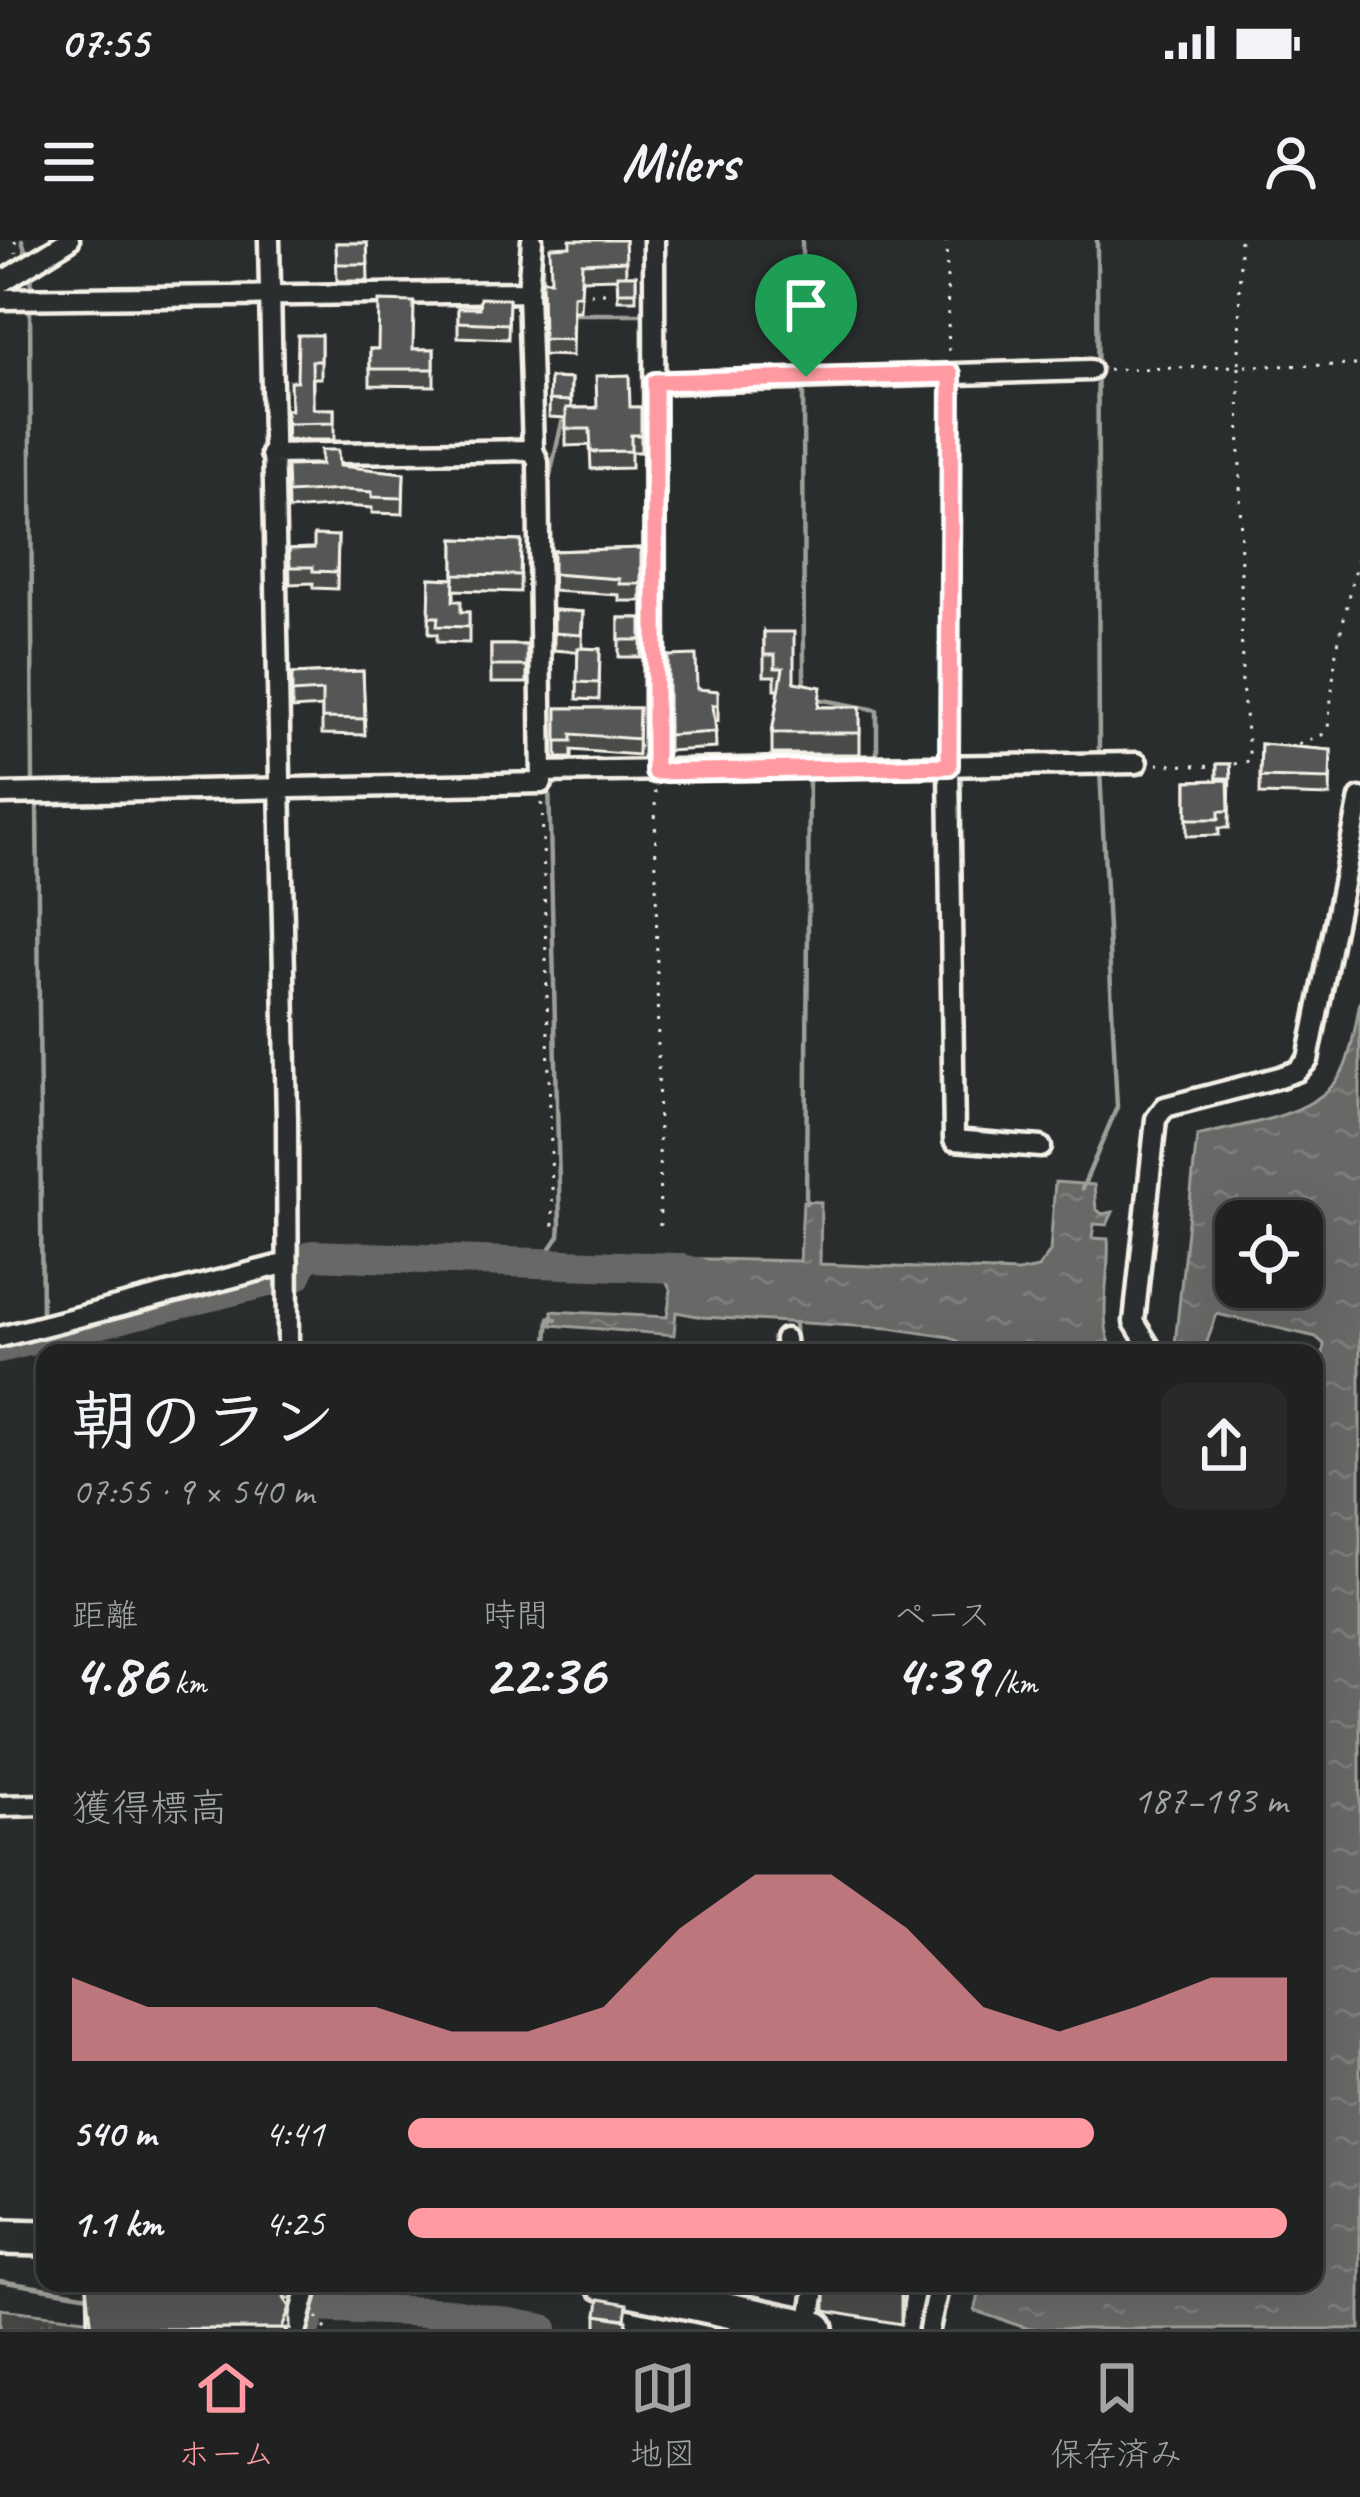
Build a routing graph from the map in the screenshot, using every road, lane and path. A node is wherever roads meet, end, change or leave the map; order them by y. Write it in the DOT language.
graph roads {
  1 [pos="69,240"];
  2 [pos="269,240"];
  3 [pos="532,240"];
  4 [pos="654,240"];
  5 [pos="946,240"];
  6 [pos="1240,240"];
  7 [pos="0,283"];
  8 [pos="528,292"];
  9 [pos="613,292"];
  10 [pos="574,293"];
  11 [pos="270,298"];
  12 [pos="0,299"];
  13 [pos="1360,365"];
  14 [pos="1239,366"];
  15 [pos="1097,370"];
  16 [pos="951,374"];
  17 [pos="655,382"];
  18 [pos="533,450"];
  19 [pos="271,454"];
  20 [pos="1360,551"];
  21 [pos="1286,748"];
  22 [pos="1137,763"];
  23 [pos="949,766"];
  24 [pos="655,772"];
  25 [pos="545,775"];
  26 [pos="279,790"];
  27 [pos="0,794"];
  28 [pos="1360,798"];
  29 [pos="1041,1148"];
  30 [pos="553,1227"];
  31 [pos="660,1227"];
  32 [pos="288,1272"];
  33 [pos="0,1337"];
  34 [pos="288,1344"];
  35 [pos="1148,1344"];
  36 [pos="36,1804"];
  37 [pos="0,1806"];
  38 [pos="0,2236"];
  39 [pos="36,2238"];
  40 [pos="308,2292"];
  41 [pos="645,2292"];
  42 [pos="815,2292"];
  43 [pos="937,2292"];
  44 [pos="322,2320"];
  45 [pos="299,2323"];
  46 [pos="813,2328"];
  47 [pos="326,2329"];
  48 [pos="929,2329"];
  1 -- 7 [label="street"];
  2 -- 11 [label="street"];
  3 -- 8 [label="street"];
  4 -- 17 [label="street"];
  5 -- 16 [label="path"];
  6 -- 14 [label="path"];
  8 -- 11 [label="street"];
  8 -- 18 [label="street"];
  9 -- 10 [label="path"];
  11 -- 12 [label="street"];
  11 -- 19 [label="street"];
  13 -- 14 [label="path"];
  14 -- 15 [label="path"];
  14 -- 22 [label="path"];
  15 -- 16 [label="street"];
  16 -- 17 [label="street"];
  16 -- 23 [label="path"];
  17 -- 24 [label="street"];
  18 -- 19 [label="street"];
  18 -- 25 [label="street"];
  19 -- 26 [label="street"];
  20 -- 21 [label="path"];
  22 -- 23 [label="street"];
  23 -- 24 [label="street"];
  23 -- 29 [label="street"];
  24 -- 25 [label="street"];
  24 -- 31 [label="path"];
  25 -- 26 [label="street"];
  25 -- 30 [label="path"];
  26 -- 27 [label="street"];
  26 -- 32 [label="street"];
  28 -- 35 [label="street"];
  32 -- 33 [label="street"];
  32 -- 34 [label="street"];
  36 -- 37 [label="street"];
  38 -- 39 [label="highway"];
  40 -- 45 [label="street"];
  41 -- 46 [label="highway"];
  42 -- 46 [label="street"];
  43 -- 48 [label="street"];
  44 -- 47 [label="path"];
}
